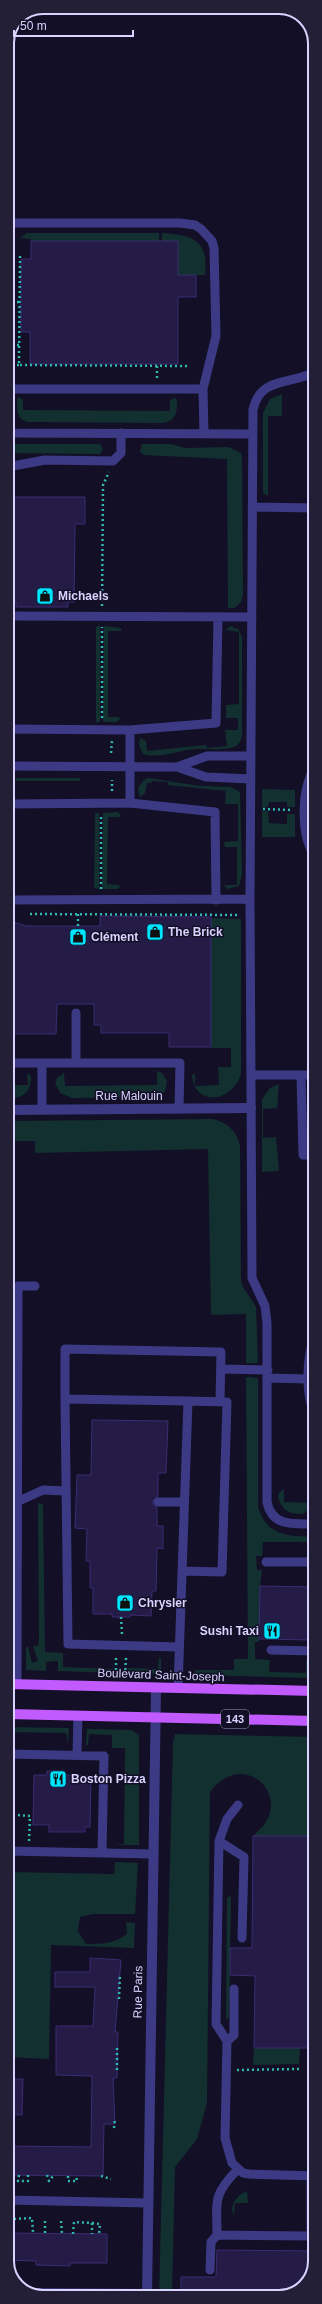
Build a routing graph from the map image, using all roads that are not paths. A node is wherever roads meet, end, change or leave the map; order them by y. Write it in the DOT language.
graph roads {
  1 [pos="14,223"];
  2 [pos="308,374"];
  3 [pos="14,389"];
  4 [pos="203,389"];
  5 [pos="14,433"];
  6 [pos="121,433"];
  7 [pos="204,434"];
  8 [pos="253,434"];
  9 [pos="14,466"];
  10 [pos="253,507"];
  11 [pos="308,508"];
  12 [pos="14,616"];
  13 [pos="218,617"];
  14 [pos="252,617"];
  15 [pos="14,729"];
  16 [pos="130,730"];
  17 [pos="251,756"];
  18 [pos="14,766"];
  19 [pos="177,767"];
  20 [pos="130,768"];
  21 [pos="251,779"];
  22 [pos="308,779"];
  23 [pos="130,803"];
  24 [pos="14,804"];
  25 [pos="308,844"];
  26 [pos="250,899"];
  27 [pos="14,900"];
  28 [pos="216,900"];
  29 [pos="76,1013"];
  30 [pos="14,1063"];
  31 [pos="42,1063"];
  32 [pos="76,1063"];
  33 [pos="251,1075"];
  34 [pos="301,1075"];
  35 [pos="308,1075"];
  36 [pos="179,1108"];
  37 [pos="251,1108"];
  38 [pos="42,1109"];
  39 [pos="14,1110"];
  40 [pos="308,1155"];
  41 [pos="35,1286"];
  42 [pos="221,1369"];
  43 [pos="268,1374"];
  44 [pos="308,1379"];
  45 [pos="308,1391"];
  46 [pos="65,1399"];
  47 [pos="188,1401"];
  48 [pos="220,1402"];
  49 [pos="14,1404"];
  50 [pos="18,1404"];
  51 [pos="65,1491"];
  52 [pos="18,1501"];
  53 [pos="158,1502"];
  54 [pos="184,1502"];
  55 [pos="308,1524"];
  56 [pos="266,1562"];
  57 [pos="308,1562"];
  58 [pos="182,1571"];
  59 [pos="14,1642"];
  60 [pos="179,1647"];
  61 [pos="272,1650"];
  62 [pos="308,1651"];
  63 [pos="14,1684"];
  64 [pos="156,1688"];
  65 [pos="178,1688"];
  66 [pos="308,1691"];
  67 [pos="14,1714"];
  68 [pos="78,1716"];
  69 [pos="155,1717"];
  70 [pos="308,1721"];
  71 [pos="14,1754"];
  72 [pos="77,1755"];
  73 [pos="238,1805"];
  74 [pos="219,1841"];
  75 [pos="14,1851"];
  76 [pos="102,1853"];
  77 [pos="153,1854"];
  78 [pos="242,1938"];
  79 [pos="234,1990"];
  80 [pos="227,2041"];
  81 [pos="238,2169"];
  82 [pos="308,2176"];
  83 [pos="14,2200"];
  84 [pos="148,2203"];
  85 [pos="218,2235"];
  86 [pos="308,2236"];
  87 [pos="210,2270"];
  88 [pos="147,2290"];
  1 -- 4 [label="lane"];
  2 -- 8 [label="lane"];
  3 -- 4 [label="lane"];
  4 -- 7 [label="lane"];
  5 -- 6 [label="lane"];
  6 -- 7 [label="lane"];
  6 -- 9 [label="lane"];
  7 -- 8 [label="lane"];
  8 -- 10 [label="lane"];
  10 -- 11 [label="lane"];
  10 -- 14 [label="lane"];
  12 -- 13 [label="lane"];
  13 -- 14 [label="lane"];
  13 -- 16 [label="lane"];
  14 -- 17 [label="lane"];
  15 -- 16 [label="lane"];
  16 -- 20 [label="lane"];
  17 -- 19 [label="lane"];
  17 -- 21 [label="lane"];
  18 -- 20 [label="lane"];
  19 -- 20 [label="lane"];
  19 -- 21 [label="lane"];
  20 -- 23 [label="lane"];
  21 -- 26 [label="lane"];
  22 -- 25 [label="lane"];
  23 -- 24 [label="lane"];
  23 -- 28 [label="lane"];
  26 -- 28 [label="lane"];
  26 -- 33 [label="lane"];
  27 -- 28 [label="lane"];
  29 -- 32 [label="lane"];
  30 -- 31 [label="lane"];
  31 -- 32 [label="lane"];
  31 -- 38 [label="lane"];
  32 -- 36 [label="lane"];
  33 -- 34 [label="lane"];
  33 -- 37 [label="lane"];
  34 -- 35 [label="lane"];
  34 -- 40 [label="lane"];
  36 -- 37 [label="street, Rue Malouin"];
  36 -- 38 [label="street, Rue Malouin"];
  37 -- 43 [label="lane"];
  38 -- 39 [label="street, Rue Malouin"];
  41 -- 50 [label="lane"];
  42 -- 43 [label="lane"];
  42 -- 46 [label="lane"];
  42 -- 48 [label="lane"];
  43 -- 44 [label="lane"];
  43 -- 55 [label="lane"];
  44 -- 45 [label="lane"];
  46 -- 47 [label="lane"];
  46 -- 51 [label="lane"];
  47 -- 48 [label="lane"];
  47 -- 54 [label="lane"];
  48 -- 58 [label="lane"];
  49 -- 50 [label="lane"];
  50 -- 52 [label="lane"];
  51 -- 52 [label="lane"];
  51 -- 60 [label="lane"];
  52 -- 59 [label="lane"];
  53 -- 54 [label="lane"];
  54 -- 58 [label="lane"];
  56 -- 57 [label="lane"];
  58 -- 60 [label="lane"];
  60 -- 65 [label="lane"];
  61 -- 62 [label="lane"];
  63 -- 64 [label="main road, Boulevard Saint-Joseph"];
  64 -- 65 [label="main road, Boulevard Saint-Joseph"];
  64 -- 69 [label="street, Rue Paris"];
  65 -- 66 [label="main road, Boulevard Saint-Joseph"];
  67 -- 68 [label="main road, 143"];
  68 -- 69 [label="main road, 143"];
  68 -- 72 [label="lane"];
  69 -- 70 [label="main road, 143"];
  69 -- 77 [label="street, Rue Paris"];
  71 -- 72 [label="lane"];
  72 -- 76 [label="lane"];
  73 -- 74 [label="lane"];
  74 -- 78 [label="lane"];
  74 -- 80 [label="lane"];
  75 -- 76 [label="lane"];
  76 -- 77 [label="lane"];
  77 -- 84 [label="street, Rue Paris"];
  79 -- 80 [label="lane"];
  80 -- 81 [label="lane"];
  81 -- 82 [label="lane"];
  81 -- 85 [label="lane"];
  83 -- 84 [label="lane"];
  84 -- 88 [label="street, Rue Paris"];
  85 -- 86 [label="lane"];
  85 -- 87 [label="lane"];
}
